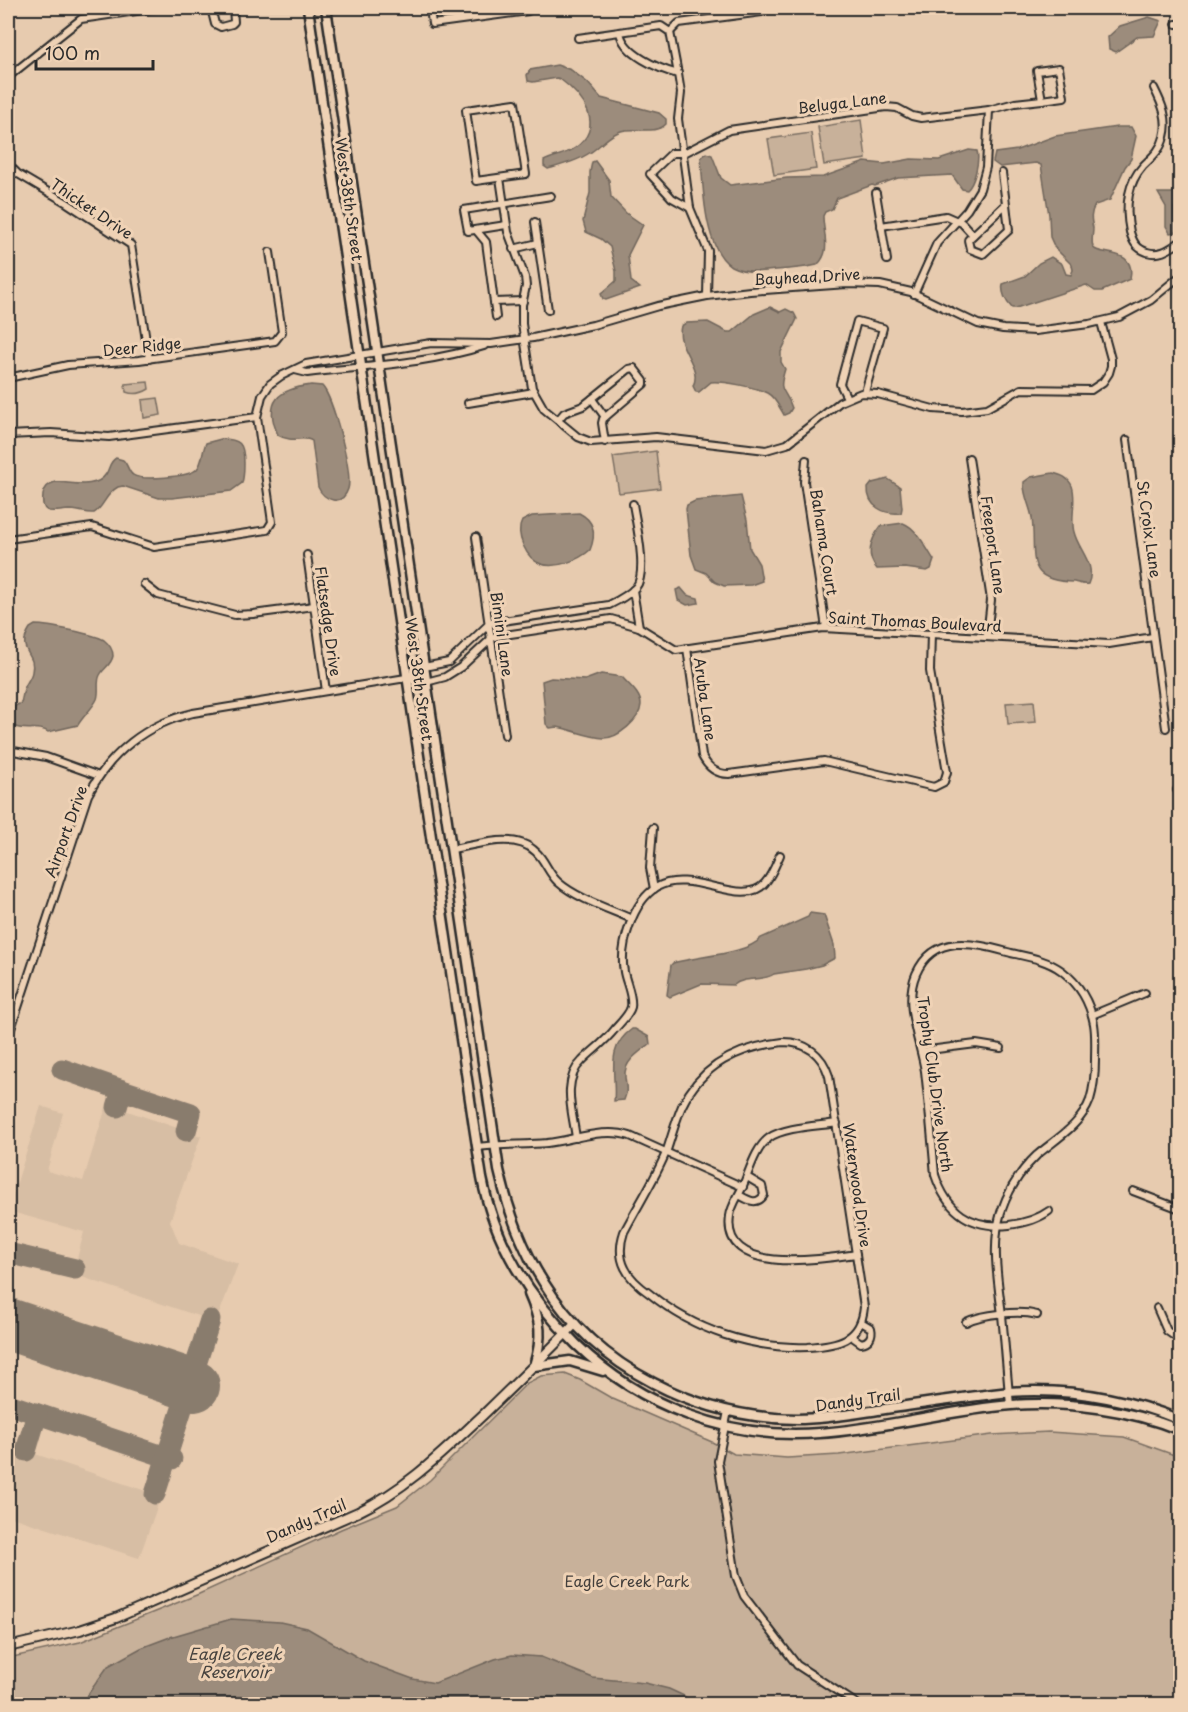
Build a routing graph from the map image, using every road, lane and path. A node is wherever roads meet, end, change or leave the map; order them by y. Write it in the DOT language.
graph roads {
  1 [pos="157,8"];
  2 [pos="211,8"];
  3 [pos="233,8"];
  4 [pos="308,8"];
  5 [pos="326,8"];
  6 [pos="430,8"];
  7 [pos="527,8"];
  8 [pos="762,12"];
  9 [pos="620,32"];
  10 [pos="670,32"];
  11 [pos="578,38"];
  12 [pos="678,74"];
  13 [pos="8,77"];
  14 [pos="1154,88"];
  15 [pos="1042,100"];
  16 [pos="989,110"];
  17 [pos="684,153"];
  18 [pos="8,164"];
  19 [pos="1002,173"];
  20 [pos="500,178"];
  21 [pos="876,193"];
  22 [pos="551,196"];
  23 [pos="503,204"];
  24 [pos="1006,204"];
  25 [pos="690,208"];
  26 [pos="957,221"];
  27 [pos="535,222"];
  28 [pos="506,225"];
  29 [pos="881,226"];
  30 [pos="476,230"];
  31 [pos="974,235"];
  32 [pos="538,243"];
  33 [pos="1180,243"];
  34 [pos="513,249"];
  35 [pos="270,252"];
  36 [pos="887,260"];
  37 [pos="1180,276"];
  38 [pos="915,294"];
  39 [pos="707,296"];
  40 [pos="523,301"];
  41 [pos="494,302"];
  42 [pos="548,310"];
  43 [pos="496,317"];
  44 [pos="1101,322"];
  45 [pos="524,340"];
  46 [pos="491,344"];
  47 [pos="378,351"];
  48 [pos="360,353"];
  49 [pos="148,359"];
  50 [pos="380,365"];
  51 [pos="361,367"];
  52 [pos="295,370"];
  53 [pos="8,378"];
  54 [pos="534,392"];
  55 [pos="866,392"];
  56 [pos="847,398"];
  57 [pos="592,399"];
  58 [pos="468,403"];
  59 [pos="257,417"];
  60 [pos="605,417"];
  61 [pos="558,420"];
  62 [pos="8,435"];
  63 [pos="1126,440"];
  64 [pos="605,442"];
  65 [pos="969,458"];
  66 [pos="806,460"];
  67 [pos="633,504"];
  68 [pos="476,537"];
  69 [pos="8,539"];
  70 [pos="307,555"];
  71 [pos="144,584"];
  72 [pos="633,590"];
  73 [pos="609,605"];
  74 [pos="315,606"];
  75 [pos="611,619"];
  76 [pos="489,623"];
  77 [pos="639,627"];
  78 [pos="826,628"];
  79 [pos="931,633"];
  80 [pos="987,636"];
  81 [pos="1153,637"];
  82 [pos="492,638"];
  83 [pos="687,648"];
  84 [pos="424,667"];
  85 [pos="406,678"];
  86 [pos="426,682"];
  87 [pos="326,691"];
  88 [pos="1166,728"];
  89 [pos="505,735"];
  90 [pos="8,750"];
  91 [pos="99,776"];
  92 [pos="653,828"];
  93 [pos="452,849"];
  94 [pos="780,855"];
  95 [pos="654,888"];
  96 [pos="632,919"];
  97 [pos="1145,993"];
  98 [pos="1092,1015"];
  99 [pos="8,1038"];
  100 [pos="1000,1048"];
  101 [pos="921,1051"];
  102 [pos="837,1124"];
  103 [pos="576,1138"];
  104 [pos="495,1144"];
  105 [pos="477,1147"];
  106 [pos="666,1151"];
  107 [pos="747,1177"];
  108 [pos="743,1187"];
  109 [pos="1132,1191"];
  110 [pos="739,1195"];
  111 [pos="1180,1209"];
  112 [pos="1049,1211"];
  113 [pos="998,1226"];
  114 [pos="856,1254"];
  115 [pos="518,1272"];
  116 [pos="1157,1308"];
  117 [pos="1002,1315"];
  118 [pos="1037,1315"];
  119 [pos="861,1322"];
  120 [pos="966,1322"];
  121 [pos="575,1324"];
  122 [pos="565,1334"];
  123 [pos="850,1336"];
  124 [pos="1180,1340"];
  125 [pos="534,1366"];
  126 [pos="609,1373"];
  127 [pos="1009,1392"];
  128 [pos="1010,1405"];
  129 [pos="728,1411"];
  130 [pos="1180,1420"];
  131 [pos="724,1426"];
  132 [pos="1180,1430"];
  133 [pos="8,1647"];
  134 [pos="857,1704"];
  1 -- 13 [label="street"];
  2 -- 3 [label="street"];
  4 -- 48 [label="main road, West 38th Street"];
  5 -- 47 [label="main road, West 38th Street"];
  6 -- 7 [label="street"];
  8 -- 10 [label="street"];
  9 -- 10 [label="street"];
  9 -- 11 [label="street"];
  9 -- 12 [label="street"];
  10 -- 12 [label="street"];
  12 -- 17 [label="street"];
  14 -- 33 [label="street"];
  15 -- 15 [label="street, Beluga Lane"];
  15 -- 16 [label="street, Beluga Lane"];
  16 -- 17 [label="street, Beluga Lane"];
  16 -- 26 [label="street"];
  17 -- 25 [label="street"];
  17 -- 25 [label="street, Beluga Lane"];
  18 -- 49 [label="street, Thicket Drive"];
  19 -- 24 [label="street"];
  20 -- 20 [label="street"];
  20 -- 23 [label="street"];
  21 -- 29 [label="street"];
  22 -- 23 [label="street"];
  23 -- 28 [label="street"];
  23 -- 30 [label="street"];
  24 -- 31 [label="street"];
  24 -- 31 [label="street"];
  25 -- 39 [label="street"];
  26 -- 29 [label="street"];
  26 -- 31 [label="street"];
  26 -- 38 [label="street"];
  27 -- 32 [label="street"];
  28 -- 30 [label="street"];
  28 -- 34 [label="street"];
  29 -- 36 [label="street"];
  30 -- 41 [label="street"];
  32 -- 34 [label="street"];
  32 -- 42 [label="street"];
  34 -- 40 [label="street"];
  35 -- 49 [label="street, Deer Ridge"];
  37 -- 44 [label="street, Bayhead Drive"];
  38 -- 39 [label="street, Bayhead Drive"];
  38 -- 44 [label="street, Bayhead Drive"];
  39 -- 45 [label="street, Bayhead Drive"];
  40 -- 41 [label="street"];
  40 -- 45 [label="street"];
  41 -- 43 [label="street"];
  44 -- 55 [label="street"];
  45 -- 46 [label="street, Bayhead Drive"];
  45 -- 54 [label="street"];
  46 -- 47 [label="street, Bayhead Drive"];
  46 -- 50 [label="street, Bayhead Drive"];
  47 -- 48 [label="street, Bayhead Drive"];
  47 -- 50 [label="main road, West 38th Street"];
  48 -- 51 [label="main road, West 38th Street"];
  48 -- 52 [label="street, Bayhead Drive"];
  49 -- 53 [label="street, Deer Ridge"];
  50 -- 51 [label="street, Bayhead Drive"];
  50 -- 84 [label="main road, West 38th Street"];
  51 -- 52 [label="street, Bayhead Drive"];
  51 -- 85 [label="main road, West 38th Street"];
  52 -- 59 [label="street, Bayhead Drive"];
  54 -- 58 [label="street"];
  54 -- 61 [label="street"];
  55 -- 56 [label="street"];
  55 -- 56 [label="street"];
  56 -- 64 [label="street"];
  57 -- 60 [label="street"];
  57 -- 60 [label="street"];
  57 -- 61 [label="street"];
  59 -- 62 [label="street"];
  59 -- 69 [label="street"];
  60 -- 64 [label="street"];
  61 -- 64 [label="street"];
  63 -- 81 [label="street, St Croix Lane"];
  65 -- 80 [label="street, Freeport Lane"];
  66 -- 78 [label="street, Bahama Court"];
  67 -- 72 [label="street"];
  68 -- 76 [label="street, Bimini Lane"];
  70 -- 74 [label="street, Flatsedge Drive"];
  71 -- 74 [label="street"];
  72 -- 73 [label="street"];
  72 -- 77 [label="street"];
  73 -- 75 [label="street"];
  73 -- 76 [label="street"];
  74 -- 87 [label="street, Flatsedge Drive"];
  75 -- 77 [label="street, Saint Thomas Boulevard"];
  75 -- 82 [label="street, Saint Thomas Boulevard"];
  76 -- 82 [label="street, Bimini Lane"];
  76 -- 84 [label="street"];
  77 -- 83 [label="street, Saint Thomas Boulevard"];
  78 -- 79 [label="street, Saint Thomas Boulevard"];
  78 -- 83 [label="street, Saint Thomas Boulevard"];
  79 -- 80 [label="street, Saint Thomas Boulevard"];
  79 -- 83 [label="street, Aruba Lane"];
  80 -- 81 [label="street, Saint Thomas Boulevard"];
  81 -- 88 [label="street, St Croix Lane"];
  82 -- 86 [label="street"];
  82 -- 89 [label="street, Bimini Lane"];
  84 -- 85 [label="street"];
  84 -- 86 [label="main road, West 38th Street"];
  85 -- 86 [label="street"];
  85 -- 87 [label="street, Airport Drive"];
  85 -- 105 [label="main road, West 38th Street"];
  86 -- 93 [label="main road, West 38th Street"];
  87 -- 91 [label="street, Airport Drive"];
  90 -- 91 [label="street"];
  91 -- 99 [label="street, Airport Drive"];
  92 -- 95 [label="street"];
  93 -- 96 [label="street"];
  93 -- 104 [label="main road, West 38th Street"];
  94 -- 95 [label="street"];
  95 -- 96 [label="street"];
  96 -- 103 [label="street"];
  97 -- 98 [label="street"];
  98 -- 101 [label="street, Trophy Club Drive North"];
  98 -- 113 [label="street"];
  100 -- 101 [label="street"];
  101 -- 113 [label="street, Trophy Club Drive North"];
  102 -- 106 [label="street, Waterwood Drive"];
  102 -- 107 [label="street"];
  102 -- 114 [label="street, Waterwood Drive"];
  103 -- 104 [label="street"];
  103 -- 106 [label="street"];
  104 -- 105 [label="street"];
  104 -- 121 [label="main road, West 38th Street"];
  105 -- 115 [label="main road, West 38th Street"];
  106 -- 108 [label="street"];
  106 -- 123 [label="street"];
  107 -- 108 [label="street"];
  107 -- 110 [label="street"];
  108 -- 110 [label="street"];
  109 -- 111 [label="street"];
  110 -- 114 [label="street"];
  112 -- 113 [label="street"];
  113 -- 117 [label="street"];
  114 -- 119 [label="street, Waterwood Drive"];
  115 -- 122 [label="main road, West 38th Street"];
  115 -- 125 [label="main road"];
  116 -- 124 [label="street"];
  117 -- 118 [label="street"];
  117 -- 120 [label="street"];
  117 -- 127 [label="street"];
  119 -- 123 [label="street, Waterwood Drive"];
  119 -- 123 [label="street"];
  121 -- 122 [label="street, Dandy Trail"];
  121 -- 129 [label="main road, Dandy Trail"];
  122 -- 125 [label="street, Dandy Trail"];
  122 -- 126 [label="main road, Dandy Trail"];
  125 -- 126 [label="main road"];
  125 -- 133 [label="street, Dandy Trail"];
  126 -- 131 [label="main road, Dandy Trail"];
  127 -- 128 [label="street"];
  127 -- 129 [label="main road, Dandy Trail"];
  127 -- 130 [label="main road, Dandy Trail"];
  128 -- 131 [label="main road, Dandy Trail"];
  128 -- 132 [label="main road, Dandy Trail"];
  129 -- 131 [label="street"];
  131 -- 134 [label="street"];
}
